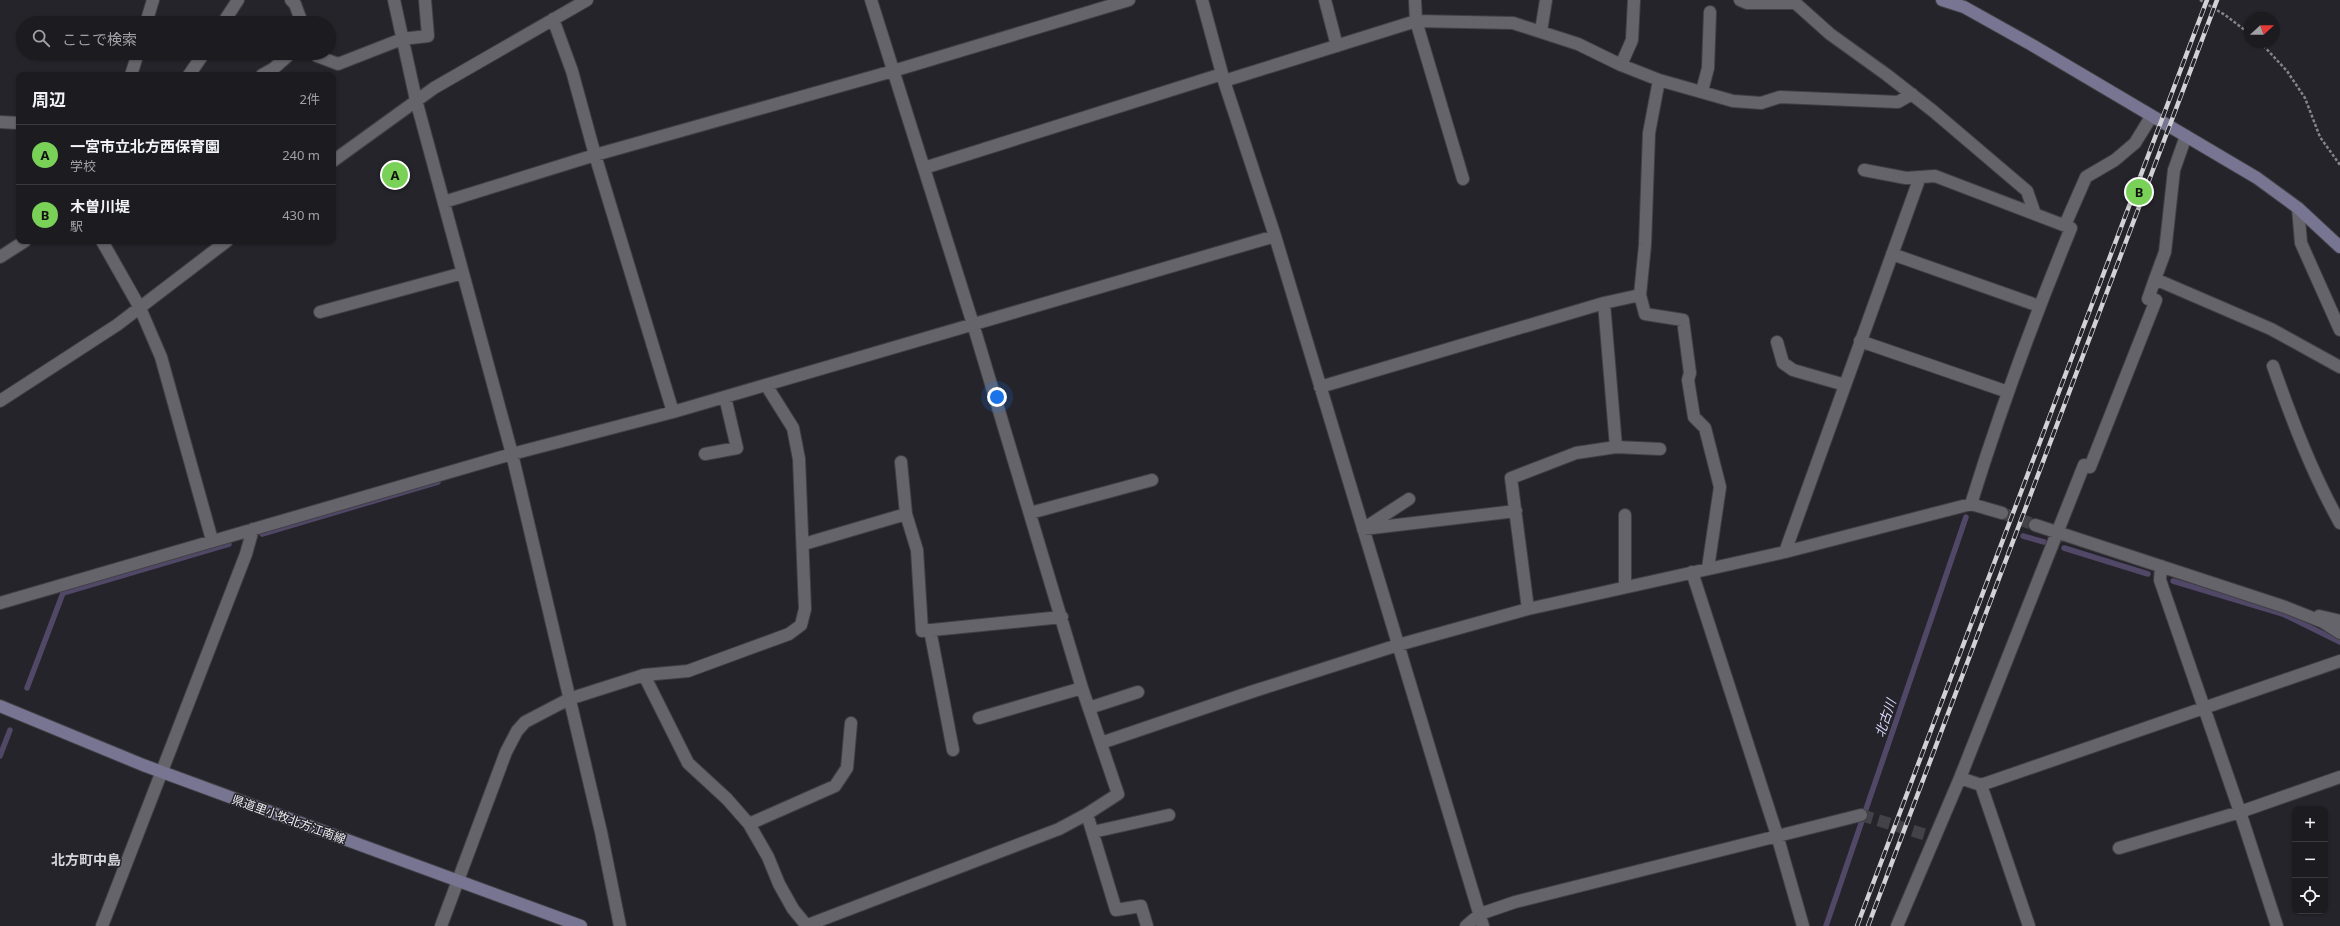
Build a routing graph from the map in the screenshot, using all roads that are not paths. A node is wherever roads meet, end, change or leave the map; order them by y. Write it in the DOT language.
graph roads {
  1 [pos="153,0"];
  2 [pos="238,0"];
  3 [pos="291,0"];
  4 [pos="394,0"];
  5 [pos="425,0"];
  6 [pos="587,0"];
  7 [pos="871,0"];
  8 [pos="1129,0"];
  9 [pos="1202,0"];
  10 [pos="1325,0"];
  11 [pos="1416,0"];
  12 [pos="1546,0"];
  13 [pos="1634,0"];
  14 [pos="1740,0"];
  15 [pos="1942,0"];
  16 [pos="1794,2"];
  17 [pos="1100,4"];
  18 [pos="1710,12"];
  19 [pos="148,16"];
  20 [pos="228,16"];
  21 [pos="299,16"];
  22 [pos="553,19"];
  23 [pos="1416,21"];
  24 [pos="1541,31"];
  25 [pos="402,39"];
  26 [pos="1337,46"];
  27 [pos="136,60"];
  28 [pos="200,60"];
  29 [pos="283,60"];
  30 [pos="328,60"];
  31 [pos="1621,65"];
  32 [pos="893,71"];
  33 [pos="132,72"];
  34 [pos="192,72"];
  35 [pos="268,72"];
  36 [pos="1223,78"];
  37 [pos="1659,80"];
  38 [pos="1702,91"];
  39 [pos="1912,94"];
  40 [pos="416,100"];
  41 [pos="2151,117"];
  42 [pos="0,122"];
  43 [pos="16,123"];
  44 [pos="2186,136"];
  45 [pos="595,155"];
  46 [pos="336,159"];
  47 [pos="924,168"];
  48 [pos="1864,170"];
  49 [pos="1920,177"];
  50 [pos="1463,179"];
  51 [pos="444,202"];
  52 [pos="2298,208"];
  53 [pos="2035,214"];
  54 [pos="2065,225"];
  55 [pos="1275,236"];
  56 [pos="19,244"];
  57 [pos="104,244"];
  58 [pos="223,244"];
  59 [pos="2340,247"];
  60 [pos="0,254"];
  61 [pos="1892,254"];
  62 [pos="464,273"];
  63 [pos="2155,279"];
  64 [pos="1640,295"];
  65 [pos="1604,303"];
  66 [pos="2040,306"];
  67 [pos="140,308"];
  68 [pos="320,312"];
  69 [pos="973,324"];
  70 [pos="2340,330"];
  71 [pos="1860,341"];
  72 [pos="1777,342"];
  73 [pos="2273,366"];
  74 [pos="2340,366"];
  75 [pos="766,385"];
  76 [pos="1845,385"];
  77 [pos="1320,387"];
  78 [pos="2008,392"];
  79 [pos="725,397"];
  80 [pos="0,401"];
  81 [pos="673,412"];
  82 [pos="1616,447"];
  83 [pos="1660,449"];
  84 [pos="512,454"];
  85 [pos="705,454"];
  86 [pos="901,462"];
  87 [pos="1152,480"];
  88 [pos="1410,499"];
  89 [pos="1971,504"];
  90 [pos="1516,511"];
  91 [pos="1030,513"];
  92 [pos="2002,513"];
  93 [pos="906,514"];
  94 [pos="1625,515"];
  95 [pos="2340,524"];
  96 [pos="2035,525"];
  97 [pos="253,529"];
  98 [pos="1363,529"];
  99 [pos="2058,532"];
  100 [pos="212,540"];
  101 [pos="804,544"];
  102 [pos="1785,552"];
  103 [pos="2161,566"];
  104 [pos="1708,568"];
  105 [pos="1692,572"];
  106 [pos="1625,587"];
  107 [pos="0,603"];
  108 [pos="2285,607"];
  109 [pos="1528,610"];
  110 [pos="1062,617"];
  111 [pos="2340,621"];
  112 [pos="930,630"];
  113 [pos="2340,633"];
  114 [pos="1398,645"];
  115 [pos="2340,661"];
  116 [pos="644,675"];
  117 [pos="1082,688"];
  118 [pos="1138,692"];
  119 [pos="569,699"];
  120 [pos="0,706"];
  121 [pos="1089,708"];
  122 [pos="2203,708"];
  123 [pos="979,718"];
  124 [pos="851,723"];
  125 [pos="1101,743"];
  126 [pos="953,750"];
  127 [pos="160,772"];
  128 [pos="1960,778"];
  129 [pos="2340,778"];
  130 [pos="1981,785"];
  131 [pos="2240,812"];
  132 [pos="1087,814"];
  133 [pos="1169,815"];
  134 [pos="1861,815"];
  135 [pos="749,824"];
  136 [pos="1092,832"];
  137 [pos="1777,835"];
  138 [pos="2119,848"];
  139 [pos="458,881"];
  140 [pos="1480,914"];
  141 [pos="102,926"];
  142 [pos="441,926"];
  143 [pos="581,926"];
  144 [pos="620,926"];
  145 [pos="806,926"];
  146 [pos="1147,926"];
  147 [pos="1466,926"];
  148 [pos="1483,926"];
  149 [pos="1803,926"];
  150 [pos="1897,926"];
  151 [pos="2029,926"];
  152 [pos="2277,926"];
  1 -- 19 [label="street"];
  2 -- 20 [label="street"];
  3 -- 21 [label="street"];
  4 -- 25 [label="street"];
  5 -- 25 [label="street"];
  6 -- 22 [label="street"];
  7 -- 32 [label="street"];
  8 -- 17 [label="street"];
  9 -- 36 [label="street"];
  10 -- 26 [label="street"];
  11 -- 23 [label="street"];
  12 -- 24 [label="street"];
  13 -- 31 [label="street"];
  14 -- 16 [label="street"];
  15 -- 41 [label="main road"];
  16 -- 39 [label="street"];
  17 -- 32 [label="street"];
  18 -- 38 [label="street"];
  22 -- 40 [label="street"];
  22 -- 45 [label="street"];
  23 -- 24 [label="street"];
  23 -- 26 [label="street"];
  23 -- 50 [label="street"];
  24 -- 31 [label="street"];
  25 -- 30 [label="street"];
  25 -- 40 [label="street"];
  26 -- 36 [label="street"];
  27 -- 33 [label="street"];
  28 -- 34 [label="street"];
  29 -- 35 [label="street"];
  31 -- 37 [label="street"];
  32 -- 45 [label="street"];
  32 -- 47 [label="street"];
  36 -- 47 [label="street"];
  36 -- 55 [label="street"];
  37 -- 38 [label="street"];
  37 -- 64 [label="street"];
  38 -- 39 [label="street"];
  39 -- 53 [label="street"];
  40 -- 46 [label="street"];
  40 -- 51 [label="street"];
  41 -- 44 [label="main road"];
  41 -- 54 [label="street"];
  42 -- 43 [label="street"];
  44 -- 52 [label="main road"];
  44 -- 63 [label="street"];
  45 -- 51 [label="street"];
  45 -- 81 [label="street"];
  47 -- 69 [label="street"];
  48 -- 49 [label="street"];
  49 -- 53 [label="street"];
  49 -- 61 [label="street"];
  51 -- 62 [label="street"];
  52 -- 59 [label="main road"];
  52 -- 70 [label="street"];
  53 -- 54 [label="street"];
  54 -- 66 [label="street"];
  55 -- 69 [label="street"];
  55 -- 77 [label="street"];
  56 -- 60 [label="street"];
  57 -- 67 [label="street"];
  58 -- 67 [label="street"];
  61 -- 66 [label="street"];
  61 -- 71 [label="street"];
  62 -- 68 [label="street"];
  62 -- 84 [label="street"];
  63 -- 74 [label="street"];
  63 -- 99 [label="street"];
  64 -- 65 [label="street"];
  64 -- 104 [label="street"];
  65 -- 77 [label="street"];
  65 -- 82 [label="street"];
  66 -- 78 [label="street"];
  67 -- 80 [label="street"];
  67 -- 100 [label="street"];
  69 -- 75 [label="street"];
  69 -- 91 [label="street"];
  71 -- 76 [label="street"];
  71 -- 78 [label="street"];
  72 -- 76 [label="street"];
  73 -- 95 [label="street"];
  75 -- 79 [label="street"];
  75 -- 101 [label="street"];
  76 -- 102 [label="street"];
  77 -- 98 [label="street"];
  78 -- 89 [label="street"];
  79 -- 81 [label="street"];
  79 -- 85 [label="street"];
  81 -- 84 [label="street"];
  82 -- 83 [label="street"];
  82 -- 90 [label="street"];
  84 -- 97 [label="street"];
  84 -- 119 [label="street"];
  86 -- 93 [label="street"];
  87 -- 91 [label="street"];
  88 -- 98 [label="street"];
  89 -- 92 [label="street"];
  89 -- 102 [label="street"];
  90 -- 98 [label="street"];
  90 -- 109 [label="street"];
  91 -- 110 [label="street"];
  93 -- 101 [label="street"];
  93 -- 112 [label="street"];
  94 -- 106 [label="street"];
  96 -- 99 [label="street"];
  97 -- 100 [label="street"];
  97 -- 127 [label="street"];
  98 -- 114 [label="street"];
  99 -- 103 [label="street"];
  99 -- 128 [label="street"];
  100 -- 107 [label="street"];
  101 -- 116 [label="street"];
  102 -- 104 [label="street"];
  103 -- 108 [label="street"];
  103 -- 122 [label="street"];
  104 -- 105 [label="street"];
  105 -- 106 [label="street"];
  105 -- 137 [label="street"];
  106 -- 109 [label="street"];
  108 -- 111 [label="street"];
  108 -- 113 [label="street"];
  109 -- 114 [label="street"];
  110 -- 112 [label="street"];
  110 -- 117 [label="street"];
  112 -- 126 [label="street"];
  114 -- 125 [label="street"];
  114 -- 140 [label="street"];
  115 -- 122 [label="street"];
  116 -- 119 [label="street"];
  116 -- 135 [label="street"];
  117 -- 121 [label="street"];
  117 -- 123 [label="street"];
  118 -- 121 [label="street"];
  119 -- 139 [label="street"];
  119 -- 144 [label="street"];
  120 -- 127 [label="main road, 県道里小牧北方江南線"];
  121 -- 125 [label="street"];
  122 -- 130 [label="street"];
  122 -- 131 [label="street"];
  124 -- 135 [label="street"];
  125 -- 132 [label="street"];
  127 -- 139 [label="main road, 県道里小牧北方江南線"];
  127 -- 141 [label="street"];
  128 -- 130 [label="street"];
  128 -- 150 [label="street"];
  129 -- 131 [label="street"];
  130 -- 151 [label="street"];
  131 -- 138 [label="street"];
  131 -- 152 [label="street"];
  132 -- 136 [label="street"];
  132 -- 145 [label="street"];
  133 -- 136 [label="street"];
  134 -- 137 [label="street"];
  135 -- 145 [label="street"];
  136 -- 146 [label="street"];
  137 -- 140 [label="street"];
  137 -- 149 [label="street"];
  139 -- 142 [label="street"];
  139 -- 143 [label="main road, 県道里小牧北方江南線"];
  140 -- 147 [label="street"];
  140 -- 148 [label="street"];
}
